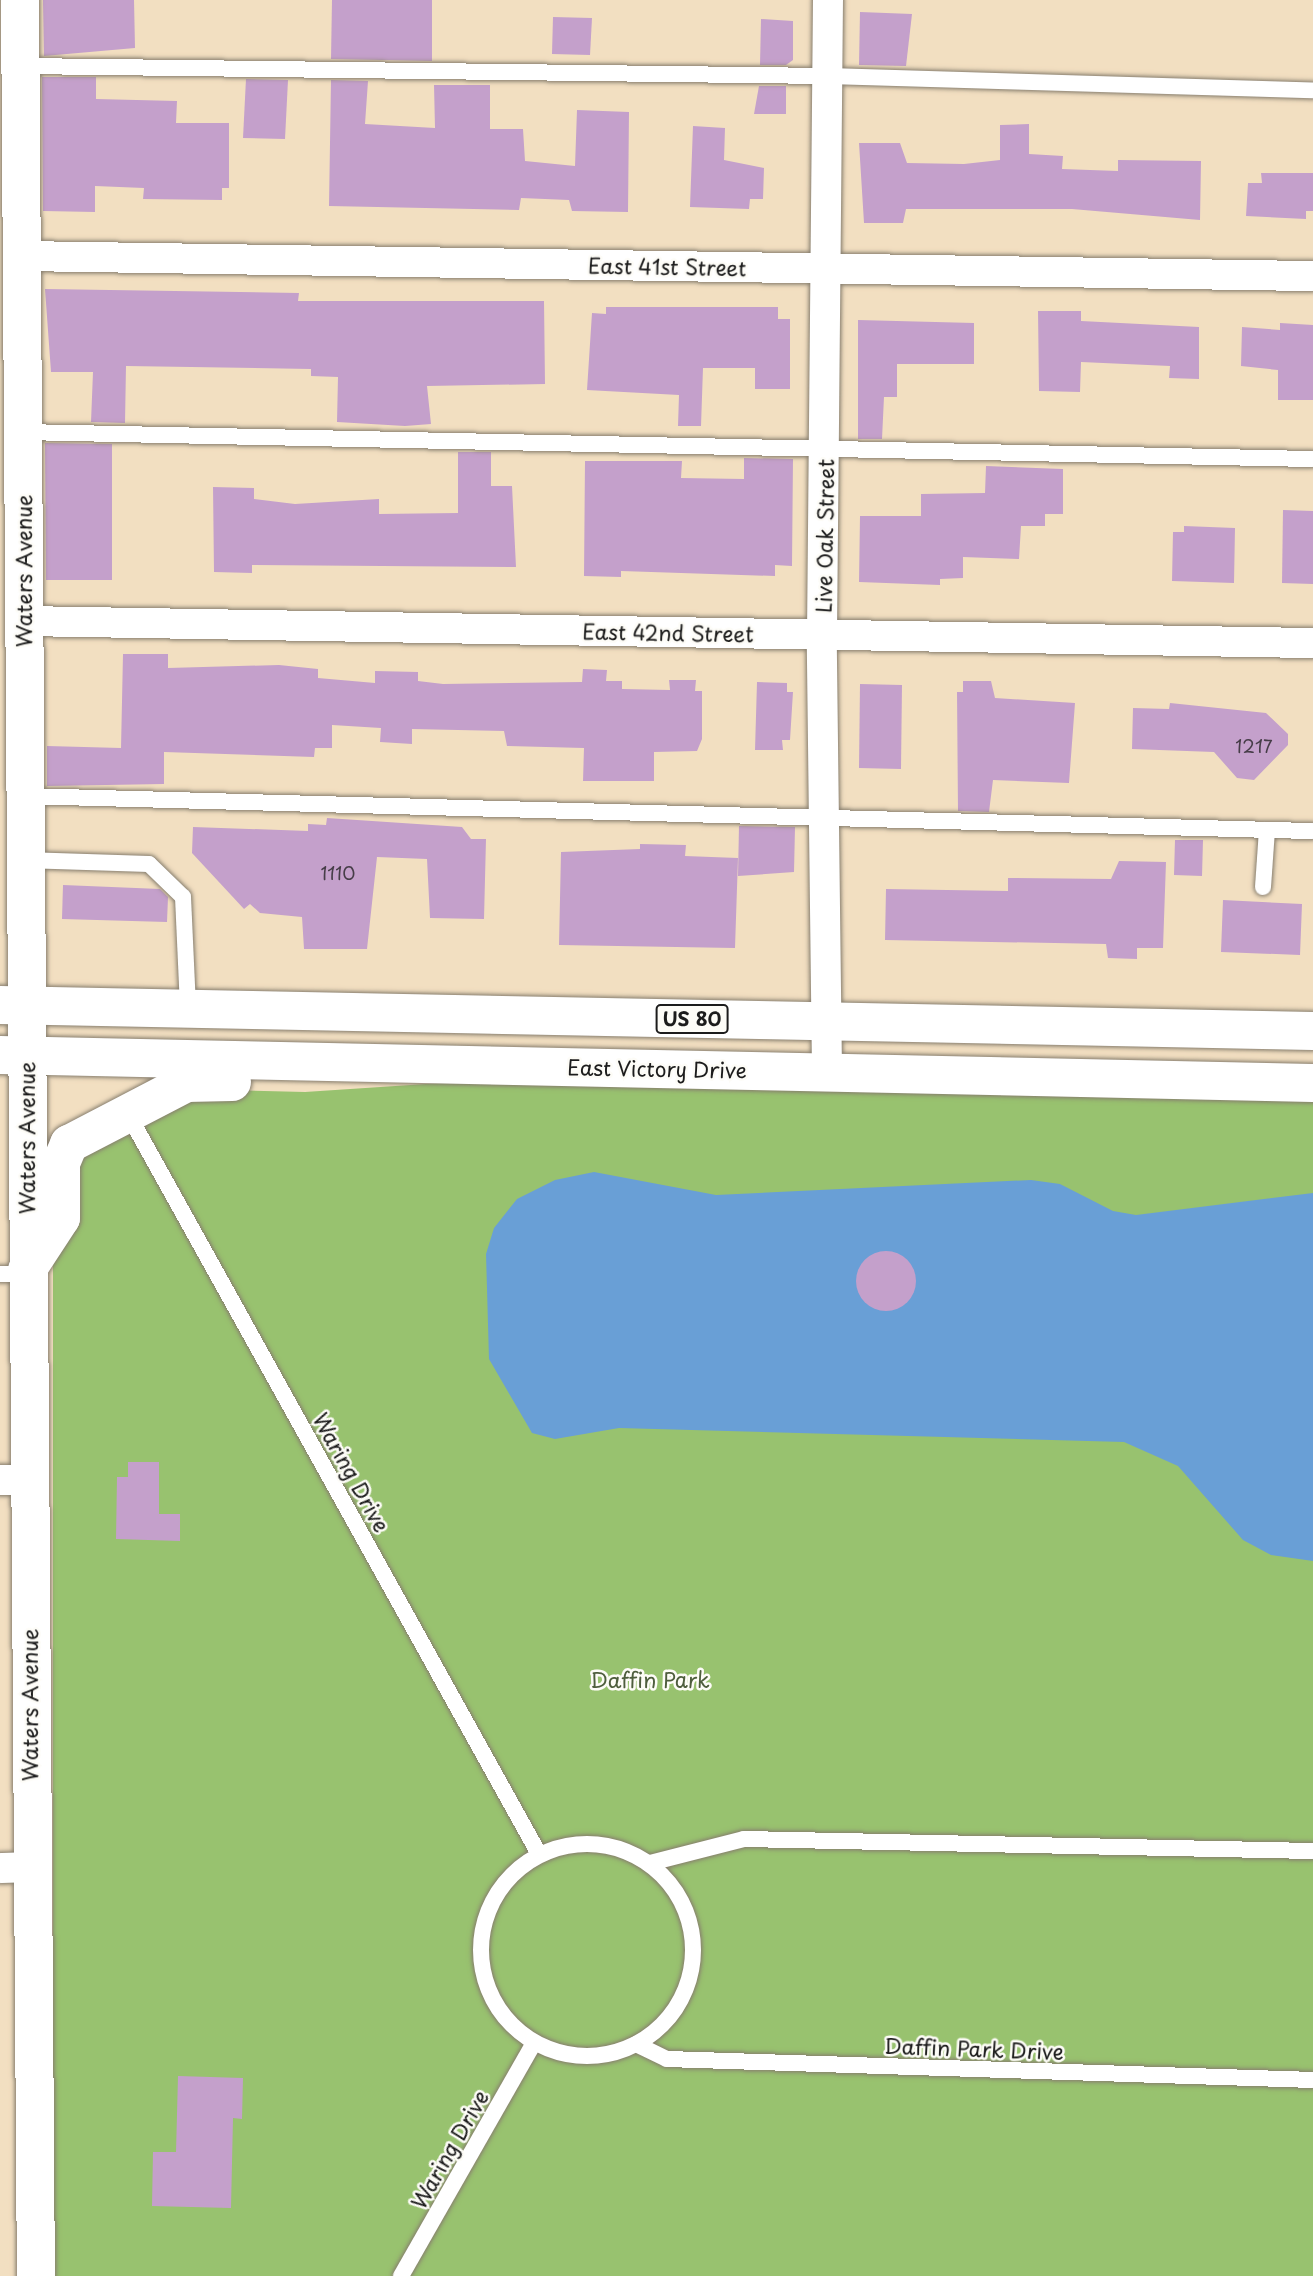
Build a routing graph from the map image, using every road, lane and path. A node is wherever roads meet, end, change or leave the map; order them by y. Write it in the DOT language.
graph roads {
  1 [pos="20,0"];
  2 [pos="828,0"];
  3 [pos="20,66"];
  4 [pos="828,76"];
  5 [pos="1313,90"];
  6 [pos="10,212"];
  7 [pos="21,256"];
  8 [pos="828,268"];
  9 [pos="1313,276"];
  10 [pos="22,432"];
  11 [pos="825,448"];
  12 [pos="1313,460"];
  13 [pos="11,523"];
  14 [pos="23,621"];
  15 [pos="822,635"];
  16 [pos="1313,643"];
  17 [pos="24,796"];
  18 [pos="827,817"];
  19 [pos="1267,830"];
  20 [pos="1313,831"];
  21 [pos="24,860"];
  22 [pos="1263,887"];
  23 [pos="12,1005"];
  24 [pos="188,1009"];
  25 [pos="827,1022"];
  26 [pos="1313,1031"];
  27 [pos="13,1055"];
  28 [pos="432,1063"];
  29 [pos="827,1072"];
  30 [pos="1313,1083"];
  31 [pos="126,1111"];
  32 [pos="18,1273"];
  33 [pos="14,1480"];
  34 [pos="1313,1851"];
  35 [pos="540,1854"];
  36 [pos="650,1863"];
  37 [pos="15,1867"];
  38 [pos="534,2043"];
  39 [pos="636,2044"];
  40 [pos="1313,2080"];
  41 [pos="36,2276"];
  42 [pos="401,2276"];
  1 -- 3 [label="main road, Waters Avenue"];
  2 -- 4 [label="street, Live Oak Street"];
  3 -- 4 [label="lane"];
  3 -- 6 [label="main road, Waters Avenue"];
  4 -- 5 [label="lane"];
  4 -- 8 [label="street, Live Oak Street"];
  6 -- 7 [label="main road, Waters Avenue"];
  7 -- 8 [label="street, East 41st Street"];
  7 -- 10 [label="main road, Waters Avenue"];
  8 -- 9 [label="street, East 41st Street"];
  8 -- 11 [label="street, Live Oak Street"];
  10 -- 11 [label="lane"];
  10 -- 13 [label="main road, Waters Avenue"];
  11 -- 12 [label="lane"];
  11 -- 15 [label="street, Live Oak Street"];
  13 -- 14 [label="main road, Waters Avenue"];
  14 -- 15 [label="street, East 42nd Street"];
  14 -- 17 [label="main road, Waters Avenue"];
  15 -- 16 [label="street, East 42nd Street"];
  15 -- 18 [label="street, Live Oak Street"];
  17 -- 18 [label="lane"];
  17 -- 21 [label="main road, Waters Avenue"];
  18 -- 19 [label="lane"];
  18 -- 25 [label="street, Live Oak Street"];
  19 -- 20 [label="lane"];
  19 -- 22 [label="lane"];
  21 -- 23 [label="main road, Waters Avenue"];
  21 -- 24 [label="lane"];
  23 -- 24 [label="main road, US 80"];
  23 -- 27 [label="main road, Waters Avenue"];
  24 -- 25 [label="main road, US 80"];
  25 -- 26 [label="main road, US 80"];
  25 -- 29 [label="street, Live Oak Street"];
  27 -- 28 [label="main road, East Victory Drive"];
  27 -- 32 [label="main road, Waters Avenue"];
  28 -- 29 [label="main road, East Victory Drive"];
  28 -- 31 [label="main road"];
  29 -- 30 [label="main road, East Victory Drive"];
  31 -- 32 [label="main road"];
  31 -- 35 [label="lane, Waring Drive"];
  32 -- 33 [label="main road, Waters Avenue"];
  33 -- 37 [label="main road, Waters Avenue"];
  34 -- 36 [label="lane"];
  35 -- 36 [label="lane"];
  35 -- 38 [label="lane"];
  36 -- 39 [label="lane"];
  37 -- 41 [label="main road, Waters Avenue"];
  38 -- 39 [label="lane"];
  38 -- 42 [label="lane, Waring Drive"];
  39 -- 40 [label="lane, Daffin Park Drive"];
}
